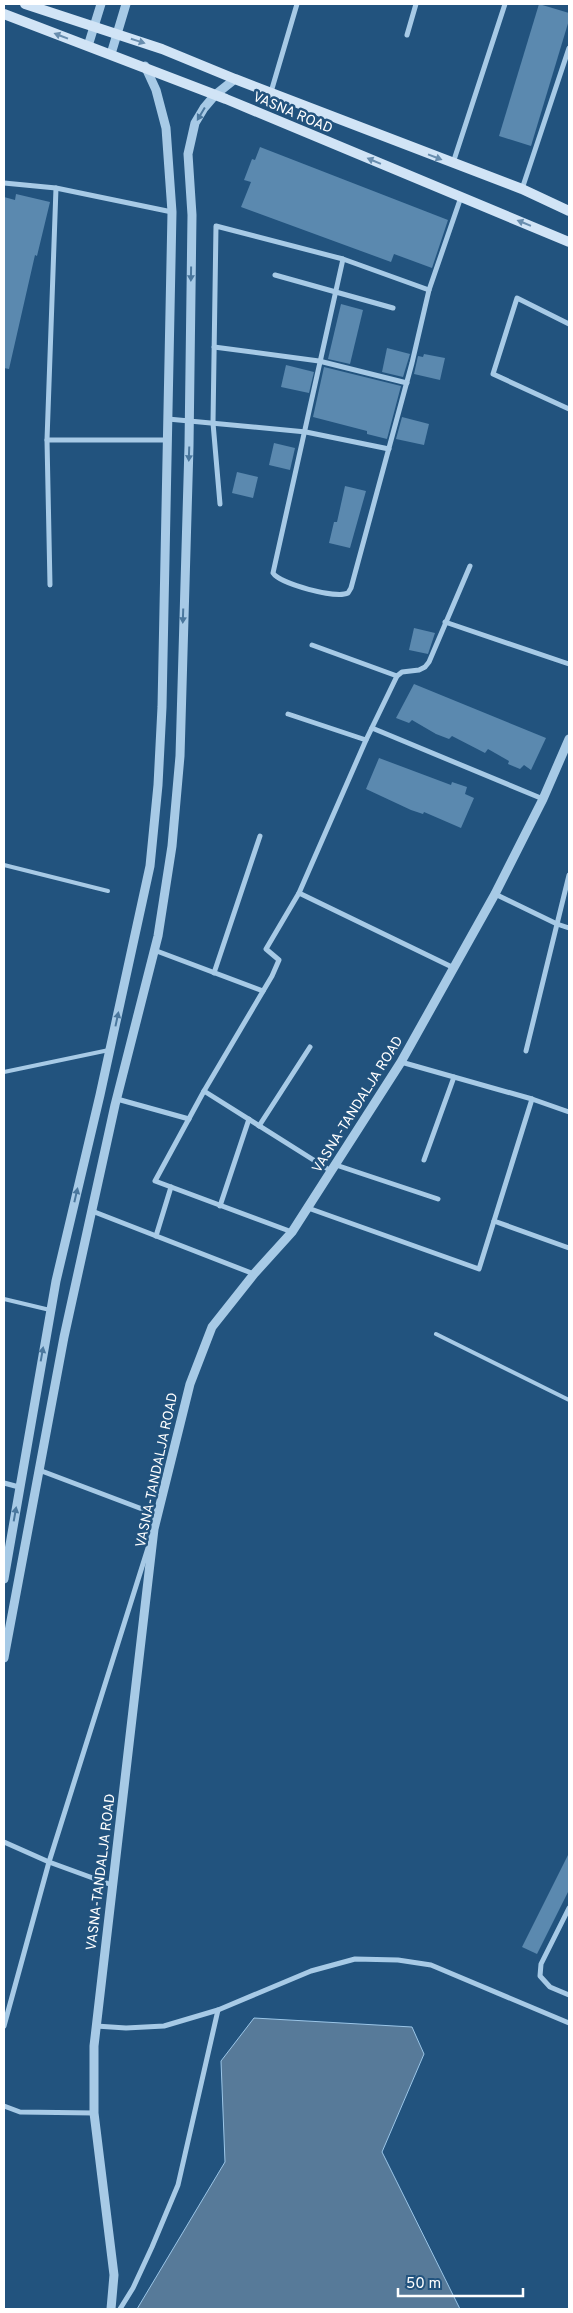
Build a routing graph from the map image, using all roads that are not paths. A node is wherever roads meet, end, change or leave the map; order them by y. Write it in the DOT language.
graph roads {
  1 [pos="25,4"];
  2 [pos="101,4"];
  3 [pos="126,4"];
  4 [pos="297,4"];
  5 [pos="416,4"];
  6 [pos="505,4"];
  7 [pos="4,14"];
  8 [pos="94,25"];
  9 [pos="117,34"];
  10 [pos="407,35"];
  11 [pos="88,46"];
  12 [pos="569,48"];
  13 [pos="111,54"];
  14 [pos="145,66"];
  15 [pos="235,79"];
  16 [pos="271,92"];
  17 [pos="215,95"];
  18 [pos="453,164"];
  19 [pos="4,183"];
  20 [pos="56,188"];
  21 [pos="522,189"];
  22 [pos="461,197"];
  23 [pos="569,211"];
  24 [pos="172,212"];
  25 [pos="569,242"];
  26 [pos="343,259"];
  27 [pos="275,275"];
  28 [pos="429,290"];
  29 [pos="336,292"];
  30 [pos="393,308"];
  31 [pos="569,324"];
  32 [pos="214,347"];
  33 [pos="319,361"];
  34 [pos="407,382"];
  35 [pos="569,409"];
  36 [pos="168,419"];
  37 [pos="189,420"];
  38 [pos="213,423"];
  39 [pos="306,432"];
  40 [pos="47,440"];
  41 [pos="168,440"];
  42 [pos="389,449"];
  43 [pos="220,504"];
  44 [pos="470,566"];
  45 [pos="50,585"];
  46 [pos="446,622"];
  47 [pos="312,645"];
  48 [pos="569,664"];
  49 [pos="397,676"];
  50 [pos="288,714"];
  51 [pos="372,728"];
  52 [pos="569,739"];
  53 [pos="366,740"];
  54 [pos="543,799"];
  55 [pos="260,836"];
  56 [pos="4,865"];
  57 [pos="569,875"];
  58 [pos="108,891"];
  59 [pos="299,893"];
  60 [pos="495,894"];
  61 [pos="556,924"];
  62 [pos="569,928"];
  63 [pos="154,950"];
  64 [pos="454,968"];
  65 [pos="214,972"];
  66 [pos="263,991"];
  67 [pos="310,1047"];
  68 [pos="110,1050"];
  69 [pos="526,1051"];
  70 [pos="401,1062"];
  71 [pos="4,1072"];
  72 [pos="454,1077"];
  73 [pos="204,1091"];
  74 [pos="117,1099"];
  75 [pos="532,1099"];
  76 [pos="569,1112"];
  77 [pos="189,1119"];
  78 [pos="249,1119"];
  79 [pos="259,1126"];
  80 [pos="424,1160"];
  81 [pos="334,1168"];
  82 [pos="171,1188"];
  83 [pos="438,1199"];
  84 [pos="220,1206"];
  85 [pos="308,1208"];
  86 [pos="92,1211"];
  87 [pos="494,1221"];
  88 [pos="292,1232"];
  89 [pos="156,1236"];
  90 [pos="569,1248"];
  91 [pos="254,1274"];
  92 [pos="4,1298"];
  93 [pos="50,1310"];
  94 [pos="436,1334"];
  95 [pos="569,1400"];
  96 [pos="39,1470"];
  97 [pos="4,1483"];
  98 [pos="19,1487"];
  99 [pos="158,1515"];
  100 [pos="154,1529"];
  101 [pos="4,1579"];
  102 [pos="4,1658"];
  103 [pos="4,1842"];
  104 [pos="49,1862"];
  105 [pos="112,1885"];
  106 [pos="569,1908"];
  107 [pos="569,1995"];
  108 [pos="218,2010"];
  109 [pos="569,2023"];
  110 [pos="4,2026"];
  111 [pos="96,2026"];
  112 [pos="5,2108"];
  113 [pos="94,2112"];
  114 [pos="111,2309"];
  115 [pos="120,2309"];
  1 -- 8 [label="main road, VASNA ROAD"];
  2 -- 8 [label="street"];
  3 -- 9 [label="street"];
  4 -- 16 [label="street"];
  5 -- 10 [label="street"];
  6 -- 18 [label="street"];
  11 -- 7 [label="main road, VASNA ROAD, one-way"];
  8 -- 9 [label="main road, VASNA ROAD"];
  8 -- 11 [label="street"];
  9 -- 13 [label="street"];
  9 -- 15 [label="main road, VASNA ROAD, one-way"];
  11 -- 13 [label="main road, VASNA ROAD"];
  12 -- 21 [label="street"];
  13 -- 14 [label="main road, VASNA ROAD"];
  14 -- 17 [label="main road, VASNA ROAD"];
  14 -- 24 [label="street"];
  15 -- 16 [label="main road, VASNA ROAD"];
  15 -- 17 [label="street"];
  16 -- 18 [label="main road, VASNA ROAD, one-way"];
  22 -- 17 [label="main road, VASNA ROAD, one-way"];
  17 -- 37 [label="street, one-way"];
  18 -- 21 [label="main road, VASNA ROAD"];
  19 -- 20 [label="street"];
  20 -- 24 [label="street"];
  20 -- 40 [label="street"];
  21 -- 23 [label="main road, VASNA ROAD"];
  25 -- 22 [label="main road, VASNA ROAD, one-way"];
  22 -- 28 [label="street"];
  24 -- 36 [label="street"];
  26 -- 28 [label="street"];
  26 -- 29 [label="street"];
  26 -- 32 [label="street"];
  27 -- 29 [label="street"];
  28 -- 34 [label="street"];
  29 -- 30 [label="street"];
  29 -- 33 [label="street"];
  31 -- 35 [label="street"];
  32 -- 33 [label="street"];
  32 -- 38 [label="street"];
  33 -- 34 [label="street"];
  33 -- 39 [label="street"];
  34 -- 42 [label="street"];
  36 -- 37 [label="street"];
  36 -- 41 [label="street"];
  37 -- 38 [label="street"];
  37 -- 63 [label="street, one-way"];
  38 -- 39 [label="street"];
  38 -- 43 [label="street"];
  39 -- 42 [label="street"];
  39 -- 42 [label="street"];
  40 -- 41 [label="street"];
  40 -- 45 [label="street"];
  68 -- 41 [label="street, one-way"];
  44 -- 46 [label="street"];
  46 -- 48 [label="street"];
  46 -- 49 [label="street"];
  47 -- 49 [label="street"];
  49 -- 51 [label="street"];
  50 -- 53 [label="street"];
  51 -- 53 [label="street"];
  51 -- 54 [label="street"];
  52 -- 54 [label="street, VASNA-TANDALJA ROAD"];
  53 -- 59 [label="street"];
  54 -- 60 [label="street, VASNA-TANDALJA ROAD"];
  55 -- 65 [label="street"];
  56 -- 58 [label="lane"];
  57 -- 61 [label="street"];
  59 -- 64 [label="street"];
  59 -- 66 [label="street"];
  60 -- 61 [label="street"];
  60 -- 64 [label="street, VASNA-TANDALJA ROAD"];
  61 -- 62 [label="street"];
  61 -- 69 [label="street"];
  63 -- 65 [label="street"];
  63 -- 74 [label="street"];
  64 -- 70 [label="street, VASNA-TANDALJA ROAD"];
  65 -- 66 [label="street"];
  66 -- 73 [label="street"];
  67 -- 79 [label="street"];
  68 -- 71 [label="lane"];
  93 -- 68 [label="street, one-way"];
  70 -- 72 [label="street"];
  70 -- 81 [label="street, VASNA-TANDALJA ROAD"];
  72 -- 75 [label="street"];
  72 -- 80 [label="street"];
  73 -- 77 [label="street"];
  73 -- 78 [label="street"];
  74 -- 77 [label="street"];
  74 -- 86 [label="street"];
  75 -- 76 [label="street"];
  75 -- 87 [label="street"];
  77 -- 82 [label="street"];
  78 -- 79 [label="street"];
  78 -- 84 [label="street"];
  79 -- 81 [label="street"];
  81 -- 83 [label="street"];
  81 -- 85 [label="street, VASNA-TANDALJA ROAD"];
  82 -- 84 [label="street"];
  82 -- 89 [label="street"];
  84 -- 88 [label="street"];
  85 -- 87 [label="street"];
  85 -- 88 [label="street, VASNA-TANDALJA ROAD"];
  86 -- 89 [label="street"];
  86 -- 96 [label="street"];
  87 -- 90 [label="street"];
  88 -- 91 [label="street, VASNA-TANDALJA ROAD"];
  89 -- 91 [label="street"];
  91 -- 99 [label="street, VASNA-TANDALJA ROAD"];
  92 -- 93 [label="lane"];
  98 -- 93 [label="street, one-way"];
  94 -- 95 [label="lane"];
  96 -- 99 [label="street"];
  96 -- 102 [label="street"];
  97 -- 98 [label="street"];
  101 -- 98 [label="street, one-way"];
  99 -- 100 [label="street, VASNA-TANDALJA ROAD"];
  100 -- 104 [label="street"];
  100 -- 105 [label="street, VASNA-TANDALJA ROAD"];
  103 -- 104 [label="street"];
  104 -- 105 [label="street"];
  104 -- 110 [label="street"];
  105 -- 111 [label="street, VASNA-TANDALJA ROAD"];
  106 -- 107 [label="street"];
  108 -- 109 [label="street"];
  108 -- 111 [label="street"];
  108 -- 115 [label="street"];
  111 -- 113 [label="street, VASNA-TANDALJA ROAD"];
  112 -- 113 [label="street"];
  113 -- 114 [label="street, VASNA-TANDALJA ROAD"];
}
